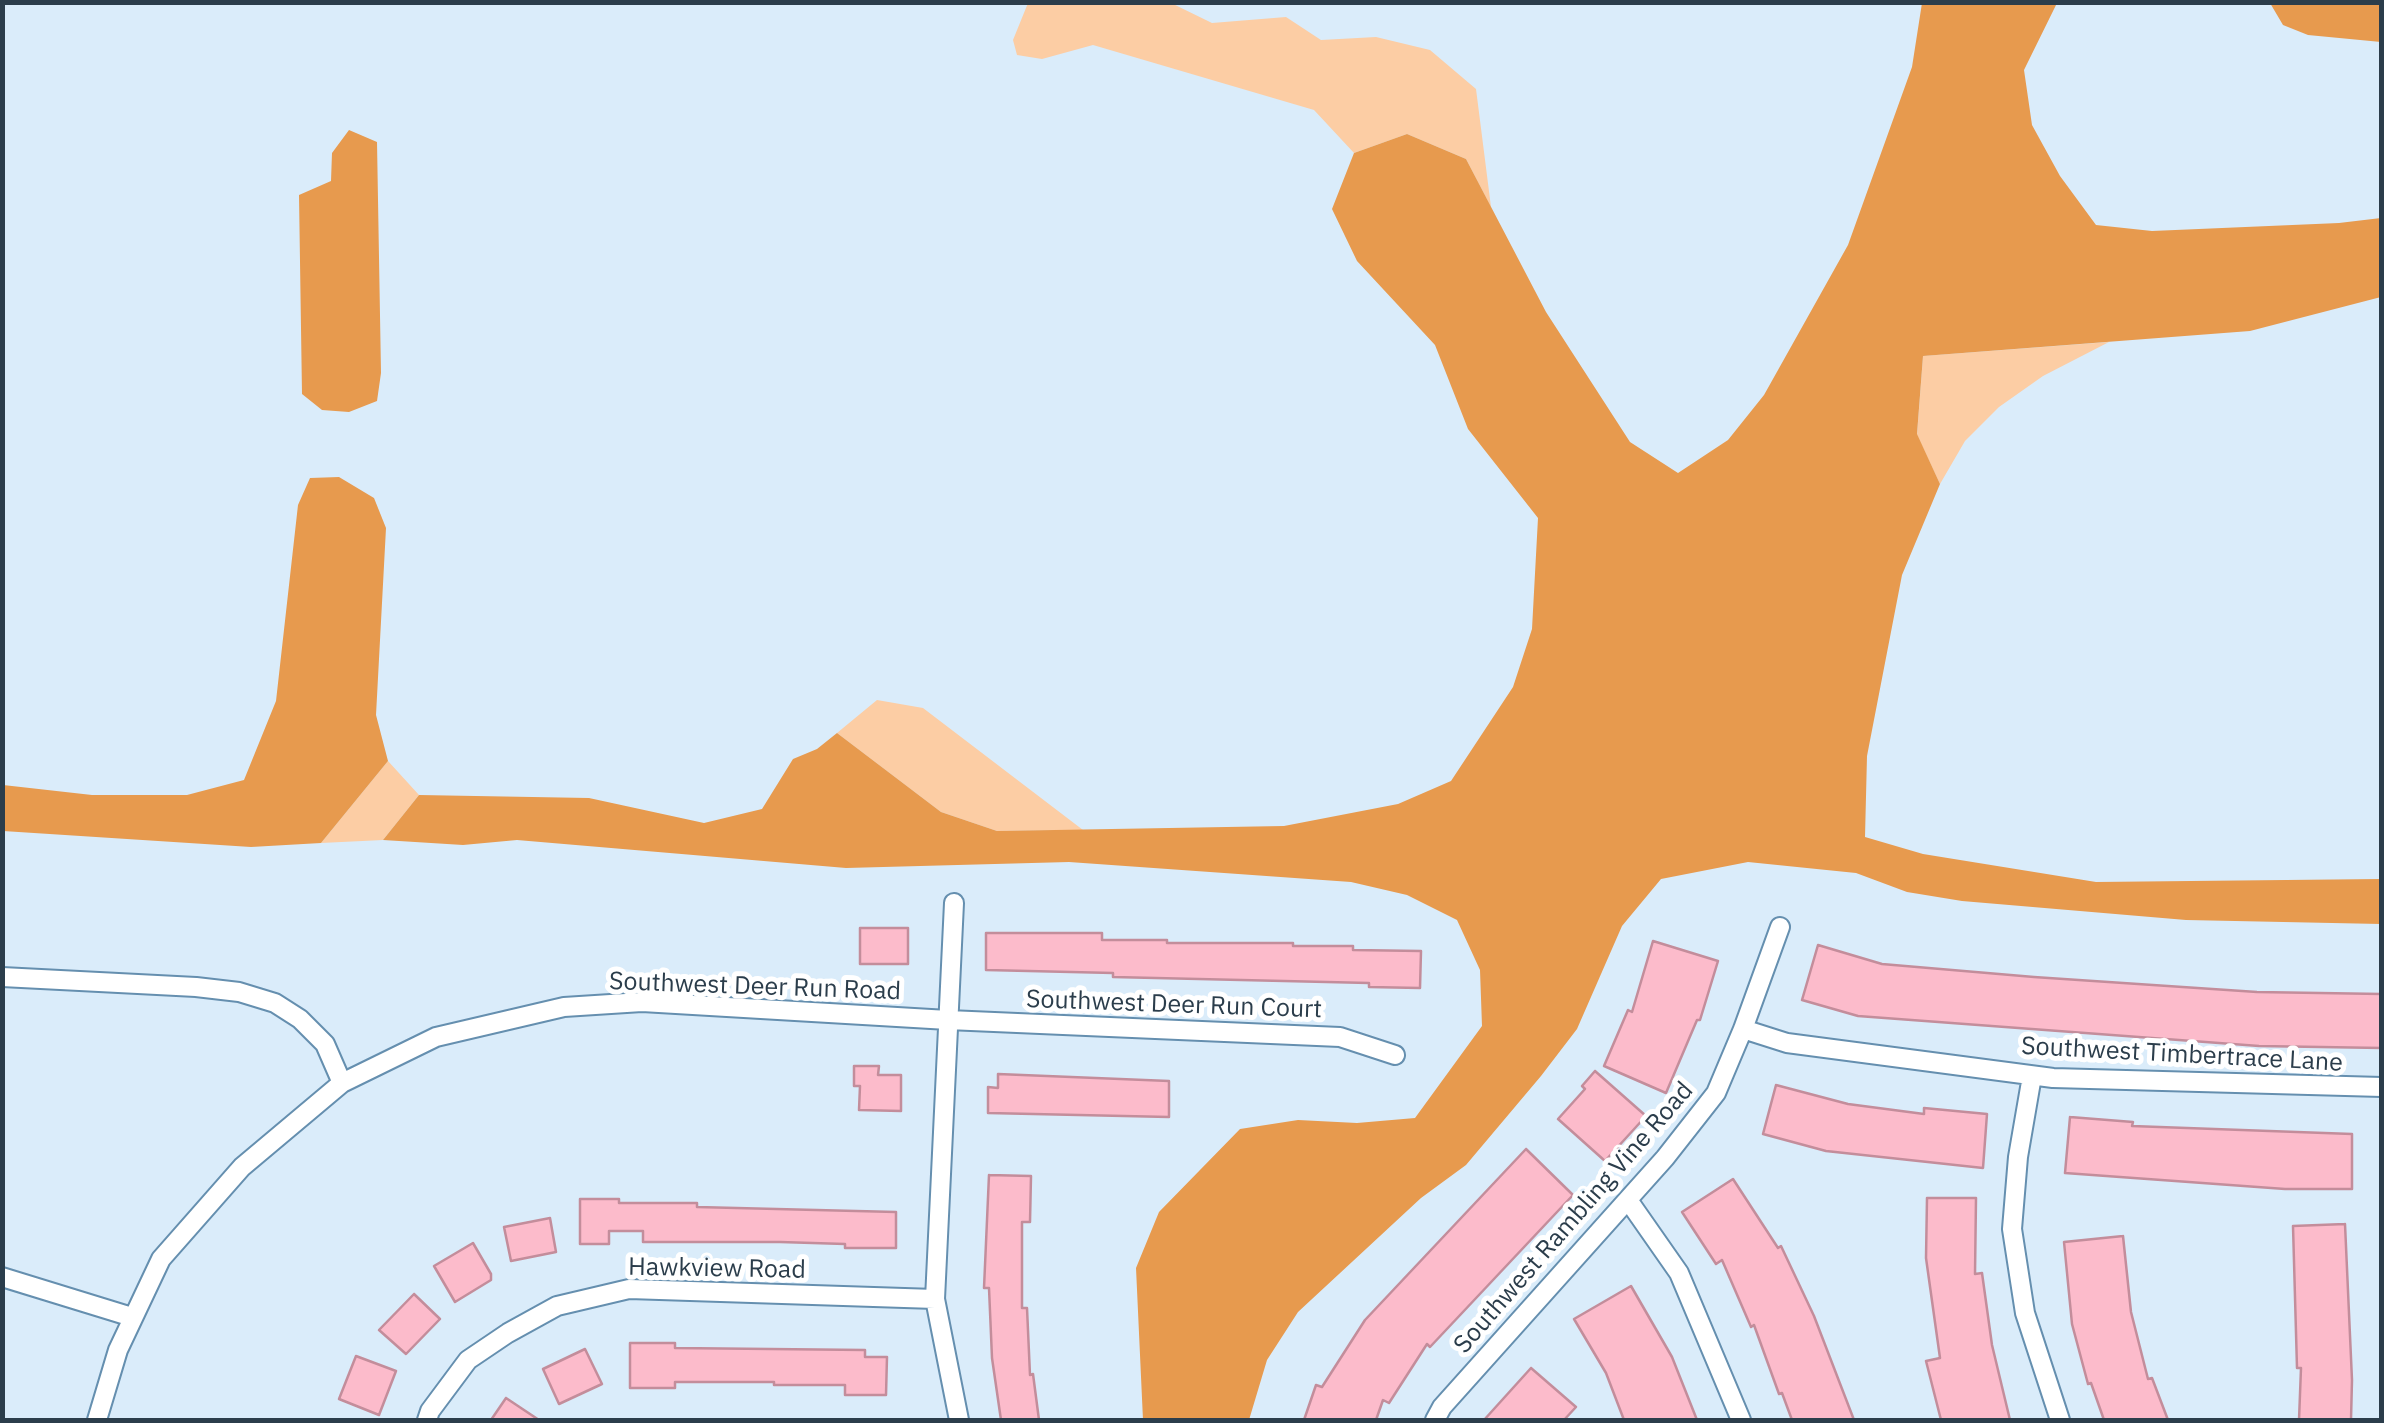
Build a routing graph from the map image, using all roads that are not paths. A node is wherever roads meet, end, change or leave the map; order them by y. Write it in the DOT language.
graph roads {
  1 [pos="954,903"];
  2 [pos="1780,928"];
  3 [pos="2,977"];
  4 [pos="948,1020"];
  5 [pos="1744,1029"];
  6 [pos="1395,1055"];
  7 [pos="2032,1076"];
  8 [pos="342,1083"];
  9 [pos="2382,1088"];
  10 [pos="1628,1200"];
  11 [pos="2,1277"];
  12 [pos="935,1299"];
  13 [pos="132,1316"];
  14 [pos="97,1420"];
  15 [pos="427,1420"];
  16 [pos="959,1420"];
  17 [pos="1435,1420"];
  18 [pos="1742,1420"];
  19 [pos="2060,1420"];
  1 -- 4 [label="street"];
  2 -- 5 [label="street, Southwest Rambling Vine Road"];
  3 -- 8 [label="street"];
  4 -- 6 [label="street, Southwest Deer Run Court"];
  4 -- 8 [label="street, Southwest Deer Run Road"];
  4 -- 12 [label="street"];
  5 -- 7 [label="street, Southwest Timbertrace Lane"];
  5 -- 10 [label="street, Southwest Rambling Vine Road"];
  7 -- 9 [label="street, Southwest Timbertrace Lane"];
  7 -- 19 [label="street"];
  8 -- 13 [label="street, Southwest Deer Run Road"];
  10 -- 17 [label="street, Southwest Rambling Vine Road"];
  10 -- 18 [label="street"];
  11 -- 13 [label="street"];
  12 -- 15 [label="street, Hawkview Road"];
  12 -- 16 [label="street"];
  13 -- 14 [label="street, Southwest Deer Run Road"];
}
